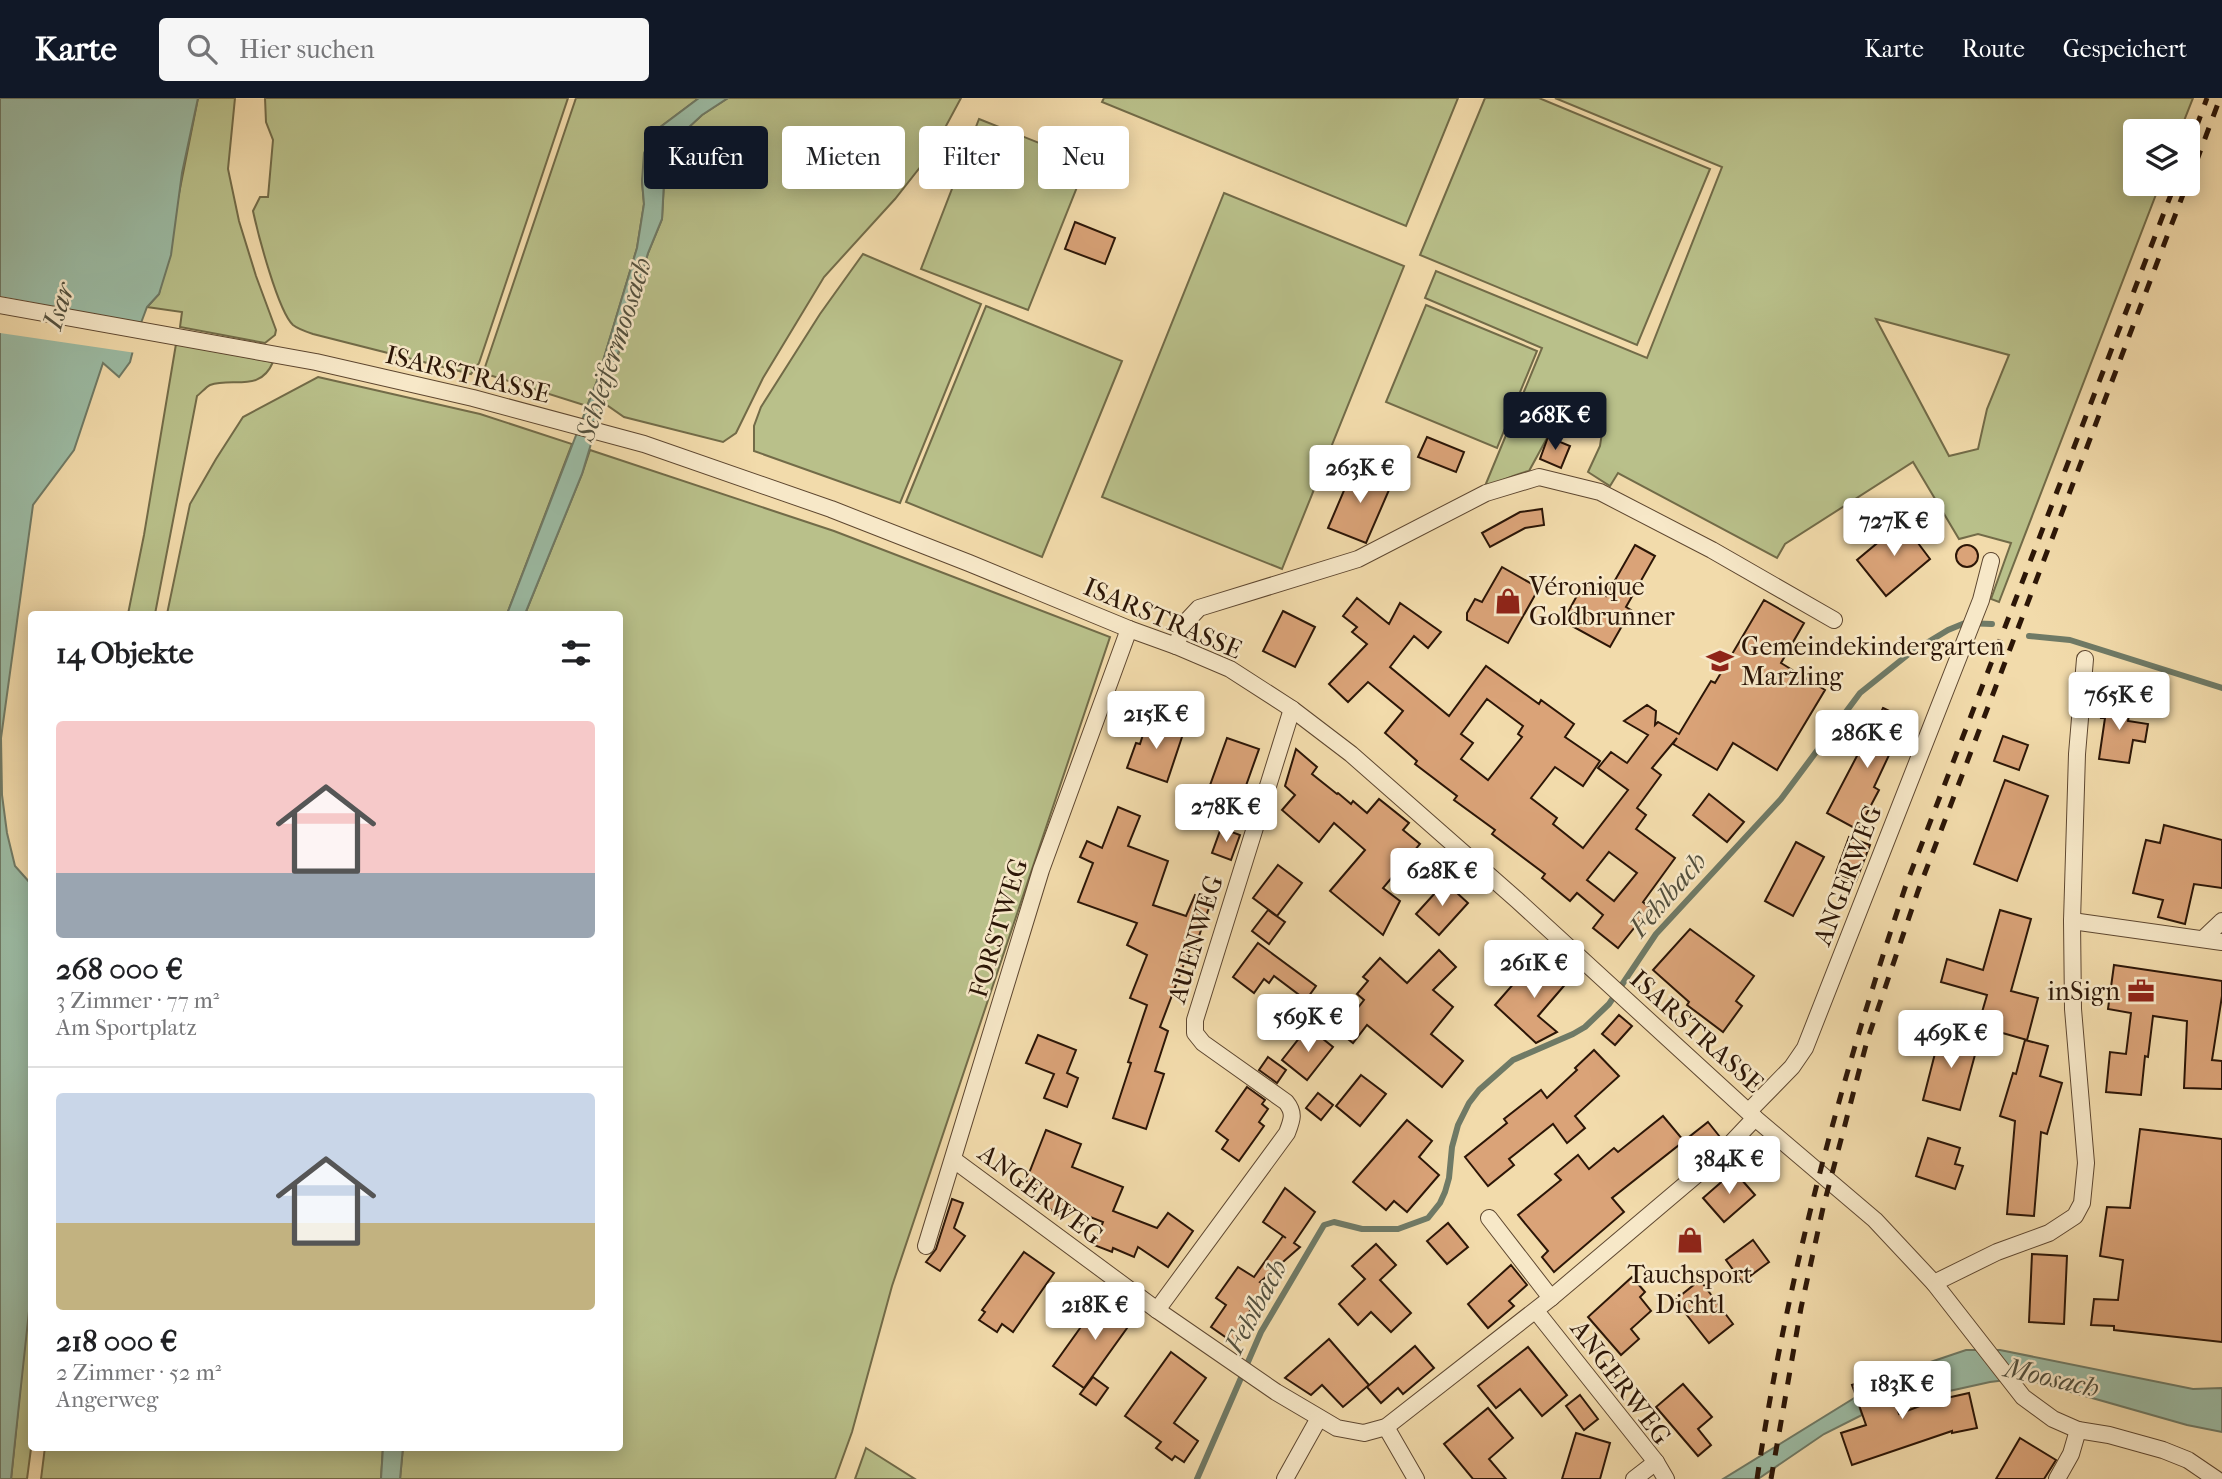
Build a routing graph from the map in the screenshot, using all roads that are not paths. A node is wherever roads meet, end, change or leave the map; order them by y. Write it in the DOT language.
graph roads {
  1 [pos="0,305"];
  2 [pos="1991,561"];
  3 [pos="1833,620"];
  4 [pos="1129,629"];
  5 [pos="1176,646"];
  6 [pos="2085,659"];
  7 [pos="1292,709"];
  8 [pos="2072,921"];
  9 [pos="2222,921"];
  10 [pos="2203,939"];
  11 [pos="2222,942"];
  12 [pos="1752,1114"];
  13 [pos="954,1160"];
  14 [pos="1489,1218"];
  15 [pos="926,1246"];
  16 [pos="1934,1283"];
  17 [pos="1551,1298"];
  18 [pos="1157,1310"];
  19 [pos="1536,1311"];
  20 [pos="1319,1418"];
  21 [pos="1385,1427"];
  22 [pos="2078,1430"];
  23 [pos="1656,1462"];
  24 [pos="1285,1479"];
  25 [pos="1416,1479"];
  26 [pos="1634,1479"];
  27 [pos="1667,1479"];
  28 [pos="2057,1479"];
  29 [pos="2216,1479"];
  1 -- 4 [label="street, ISARSTRASSE"];
  2 -- 12 [label="street, ANGERWEG"];
  3 -- 5 [label="street"];
  4 -- 5 [label="street, ISARSTRASSE"];
  4 -- 13 [label="street, FORSTWEG"];
  5 -- 7 [label="street, ISARSTRASSE"];
  6 -- 8 [label="street"];
  7 -- 12 [label="street, ISARSTRASSE"];
  7 -- 18 [label="street, AUENWEG"];
  8 -- 10 [label="street"];
  8 -- 16 [label="street"];
  9 -- 10 [label="street"];
  10 -- 11 [label="street"];
  12 -- 16 [label="street, ISARSTRASSE"];
  12 -- 17 [label="street, ANGERWEG"];
  13 -- 15 [label="street, FORSTWEG"];
  13 -- 18 [label="street, ANGERWEG"];
  14 -- 17 [label="street, ANGERWEG"];
  16 -- 22 [label="street, ISARSTRASSE"];
  17 -- 19 [label="street, ANGERWEG"];
  18 -- 20 [label="street, ANGERWEG"];
  19 -- 21 [label="street, ANGERWEG"];
  19 -- 23 [label="street, ANGERWEG"];
  20 -- 21 [label="street, ANGERWEG"];
  20 -- 24 [label="street"];
  21 -- 25 [label="street"];
  22 -- 28 [label="street"];
  22 -- 29 [label="street, ISARSTRASSE"];
  23 -- 26 [label="street, ANGERWEG"];
  23 -- 27 [label="street"];
}
